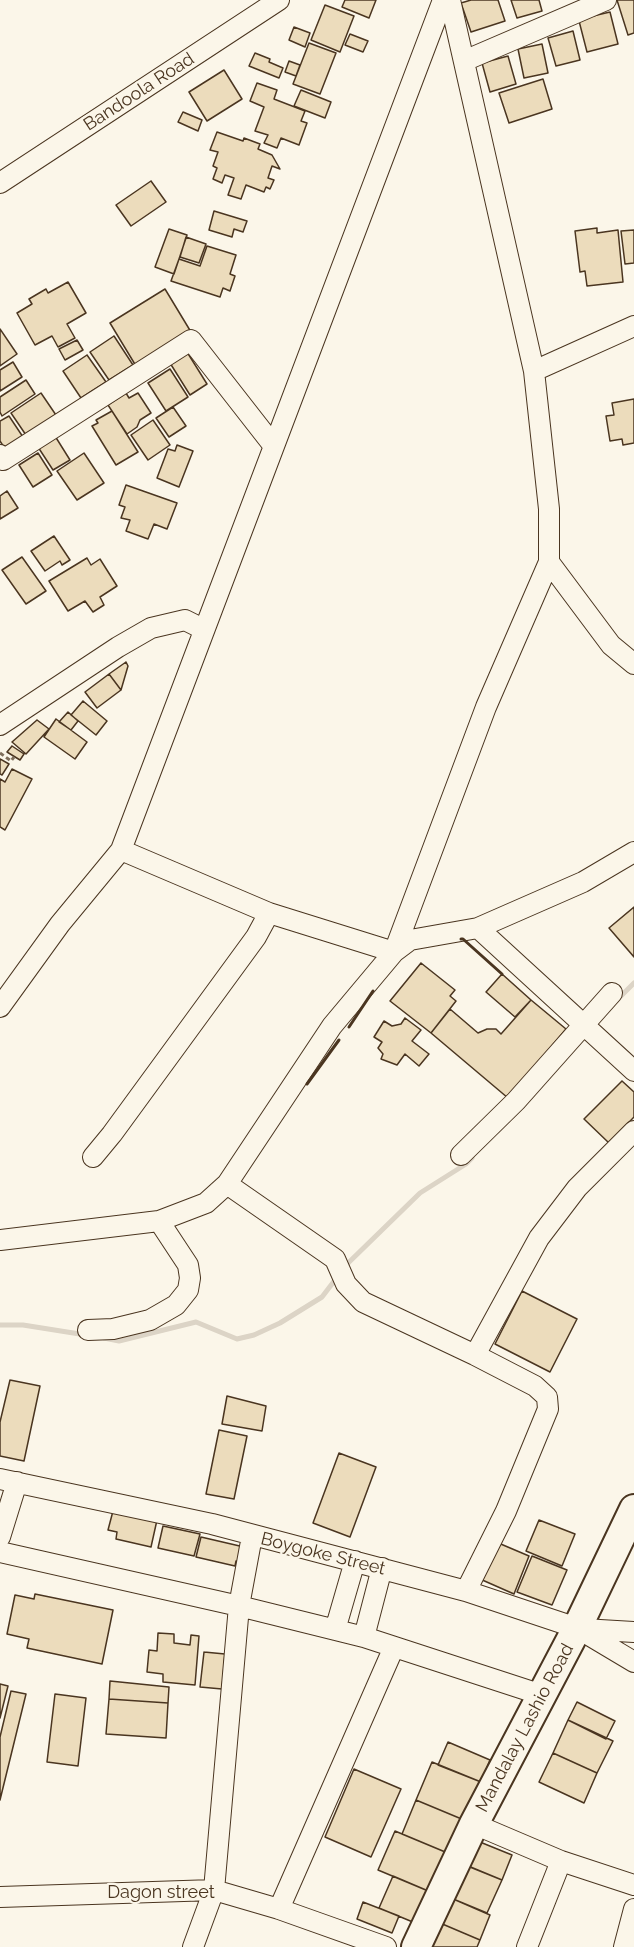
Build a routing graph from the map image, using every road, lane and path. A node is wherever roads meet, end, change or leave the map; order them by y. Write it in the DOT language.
graph roads {
  1 [pos="279,0"];
  2 [pos="443,0"];
  3 [pos="450,0"];
  4 [pos="606,0"];
  5 [pos="464,61"];
  6 [pos="0,183"];
  7 [pos="634,326"];
  8 [pos="534,371"];
  9 [pos="273,445"];
  10 [pos="0,455"];
  11 [pos="549,562"];
  12 [pos="203,629"];
  13 [pos="634,664"];
  14 [pos="0,725"];
  15 [pos="0,753"];
  16 [pos="14,757"];
  17 [pos="121,850"];
  18 [pos="634,852"];
  19 [pos="268,914"];
  20 [pos="478,928"];
  21 [pos="394,952"];
  22 [pos="612,993"];
  23 [pos="0,1007"];
  24 [pos="584,1024"];
  25 [pos="634,1071"];
  26 [pos="634,1131"];
  27 [pos="461,1155"];
  28 [pos="93,1157"];
  29 [pos="227,1184"];
  30 [pos="159,1221"];
  31 [pos="0,1240"];
  32 [pos="88,1330"];
  33 [pos="475,1355"];
  34 [pos="8,1481"];
  35 [pos="634,1509"];
  36 [pos="252,1536"];
  37 [pos="0,1537"];
  38 [pos="0,1552"];
  39 [pos="355,1561"];
  40 [pos="382,1568"];
  41 [pos="466,1591"];
  42 [pos="239,1606"];
  43 [pos="577,1628"];
  44 [pos="334,1630"];
  45 [pos="634,1632"];
  46 [pos="364,1637"];
  47 [pos="394,1647"];
  48 [pos="634,1662"];
  49 [pos="542,1695"];
  50 [pos="474,1824"];
  51 [pos="561,1861"];
  52 [pos="634,1885"];
  53 [pos="214,1890"];
  54 [pos="0,1897"];
  55 [pos="279,1909"];
  56 [pos="634,1910"];
  57 [pos="193,1947"];
  58 [pos="386,1947"];
  59 [pos="416,1947"];
  60 [pos="527,1947"];
  61 [pos="624,1947"];
  1 -- 6 [label="street, Bandoola Road"];
  2 -- 9 [label="street"];
  3 -- 5 [label="street"];
  4 -- 5 [label="street"];
  5 -- 8 [label="street"];
  7 -- 8 [label="street"];
  8 -- 11 [label="street"];
  9 -- 10 [label="street"];
  9 -- 12 [label="street"];
  11 -- 13 [label="street"];
  11 -- 21 [label="street"];
  12 -- 14 [label="street"];
  12 -- 17 [label="street"];
  15 -- 16 [label="path"];
  17 -- 19 [label="street"];
  17 -- 23 [label="street"];
  18 -- 20 [label="street"];
  19 -- 21 [label="street"];
  19 -- 28 [label="street"];
  20 -- 21 [label="street"];
  20 -- 24 [label="street"];
  21 -- 29 [label="street"];
  22 -- 24 [label="street"];
  24 -- 25 [label="street"];
  24 -- 27 [label="street"];
  26 -- 33 [label="street"];
  29 -- 30 [label="street"];
  29 -- 33 [label="street"];
  30 -- 31 [label="street"];
  30 -- 32 [label="street"];
  33 -- 41 [label="street"];
  34 -- 36 [label="street, Boygoke Street"];
  34 -- 37 [label="street"];
  35 -- 43 [label="highway, Mandalay Lashio Road"];
  36 -- 39 [label="street, Boygoke Street"];
  36 -- 42 [label="street"];
  38 -- 42 [label="street"];
  39 -- 40 [label="street, Boygoke Street"];
  39 -- 44 [label="street"];
  40 -- 41 [label="street, Boygoke Street"];
  40 -- 46 [label="street"];
  41 -- 43 [label="street, Boygoke Street"];
  42 -- 44 [label="street"];
  42 -- 53 [label="street"];
  43 -- 45 [label="street"];
  43 -- 48 [label="street, Boygoke Street"];
  43 -- 49 [label="highway, Mandalay Lashio Road"];
  44 -- 46 [label="street"];
  46 -- 47 [label="street"];
  47 -- 49 [label="street"];
  47 -- 55 [label="street"];
  49 -- 50 [label="highway, Mandalay Lashio Road"];
  50 -- 51 [label="street"];
  50 -- 59 [label="highway, Mandalay Lashio Road"];
  51 -- 52 [label="street"];
  51 -- 60 [label="street"];
  53 -- 54 [label="street, Dagon street"];
  53 -- 55 [label="street, Dagon street"];
  53 -- 57 [label="street"];
  55 -- 58 [label="street, Dagon street"];
  56 -- 61 [label="street"];
}
